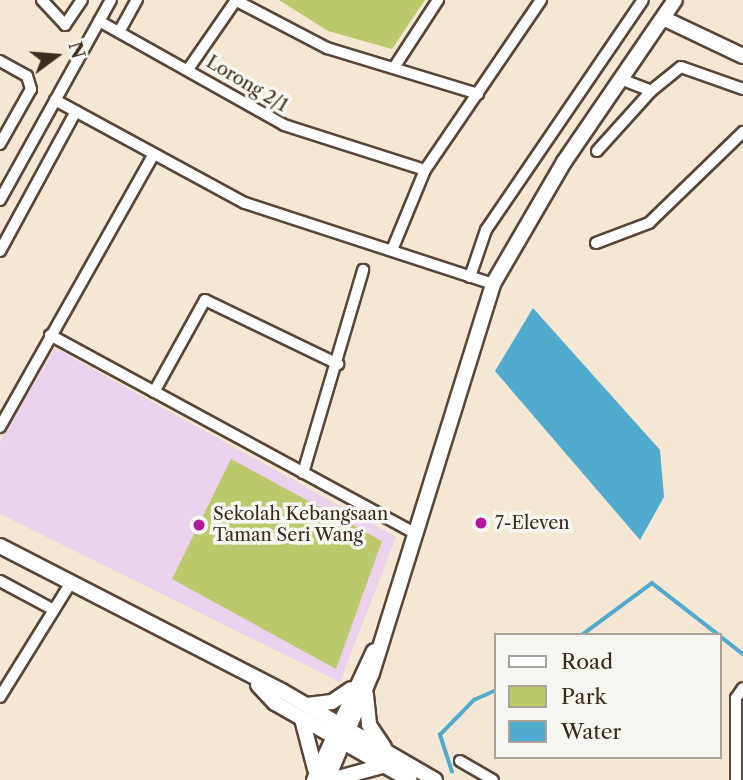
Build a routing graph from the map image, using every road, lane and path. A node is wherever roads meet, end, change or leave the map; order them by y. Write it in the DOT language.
graph roads {
  1 [pos="42,0"];
  2 [pos="82,0"];
  3 [pos="111,0"];
  4 [pos="137,0"];
  5 [pos="236,0"];
  6 [pos="438,0"];
  7 [pos="541,0"];
  8 [pos="643,0"];
  9 [pos="676,0"];
  10 [pos="666,19"];
  11 [pos="99,21"];
  12 [pos="119,32"];
  13 [pos="743,56"];
  14 [pos="0,61"];
  15 [pos="395,66"];
  16 [pos="189,68"];
  17 [pos="622,80"];
  18 [pos="743,89"];
  19 [pos="651,91"];
  20 [pos="478,94"];
  21 [pos="55,100"];
  22 [pos="76,111"];
  23 [pos="743,132"];
  24 [pos="0,144"];
  25 [pos="597,151"];
  26 [pos="153,156"];
  27 [pos="425,170"];
  28 [pos="0,200"];
  29 [pos="596,243"];
  30 [pos="392,250"];
  31 [pos="0,251"];
  32 [pos="363,270"];
  33 [pos="470,277"];
  34 [pos="493,284"];
  35 [pos="50,335"];
  36 [pos="338,364"];
  37 [pos="154,391"];
  38 [pos="0,427"];
  39 [pos="303,473"];
  40 [pos="414,533"];
  41 [pos="0,546"];
  42 [pos="0,581"];
  43 [pos="70,584"];
  44 [pos="54,610"];
  45 [pos="360,688"];
  46 [pos="743,688"];
  47 [pos="0,697"];
  48 [pos="305,712"];
  49 [pos="341,733"];
  50 [pos="387,760"];
  51 [pos="460,761"];
  52 [pos="322,778"];
  53 [pos="410,780"];
  54 [pos="435,780"];
  55 [pos="493,780"];
  56 [pos="736,780"];
  1 -- 2 [label="street"];
  3 -- 11 [label="street"];
  4 -- 12 [label="street"];
  5 -- 15 [label="street"];
  5 -- 16 [label="street"];
  6 -- 15 [label="street"];
  7 -- 20 [label="street"];
  8 -- 33 [label="street"];
  9 -- 10 [label="street"];
  10 -- 13 [label="street"];
  10 -- 17 [label="street"];
  11 -- 12 [label="street, Lorong 2/1"];
  11 -- 21 [label="street"];
  12 -- 16 [label="street, Lorong 2/1"];
  14 -- 24 [label="street"];
  15 -- 20 [label="street"];
  16 -- 27 [label="street, Lorong 2/1"];
  17 -- 19 [label="street"];
  17 -- 34 [label="street"];
  18 -- 19 [label="street"];
  19 -- 25 [label="street"];
  20 -- 27 [label="street"];
  21 -- 22 [label="street"];
  21 -- 28 [label="street"];
  22 -- 26 [label="street"];
  22 -- 31 [label="street"];
  23 -- 29 [label="street"];
  26 -- 30 [label="street"];
  26 -- 35 [label="street"];
  27 -- 30 [label="street"];
  30 -- 33 [label="street"];
  32 -- 36 [label="street"];
  33 -- 34 [label="street"];
  34 -- 40 [label="street"];
  35 -- 37 [label="street"];
  35 -- 38 [label="street"];
  36 -- 37 [label="street"];
  36 -- 39 [label="street"];
  37 -- 39 [label="street"];
  39 -- 40 [label="street"];
  40 -- 45 [label="street"];
  41 -- 43 [label="street"];
  42 -- 44 [label="street"];
  43 -- 44 [label="street"];
  43 -- 48 [label="street"];
  44 -- 47 [label="street"];
  45 -- 48 [label="street"];
  45 -- 49 [label="street"];
  45 -- 50 [label="street"];
  46 -- 56 [label="street"];
  48 -- 49 [label="street"];
  48 -- 52 [label="street"];
  49 -- 50 [label="street"];
  49 -- 52 [label="street"];
  50 -- 52 [label="street"];
  50 -- 53 [label="street"];
  50 -- 54 [label="street"];
  51 -- 55 [label="street"];
}
